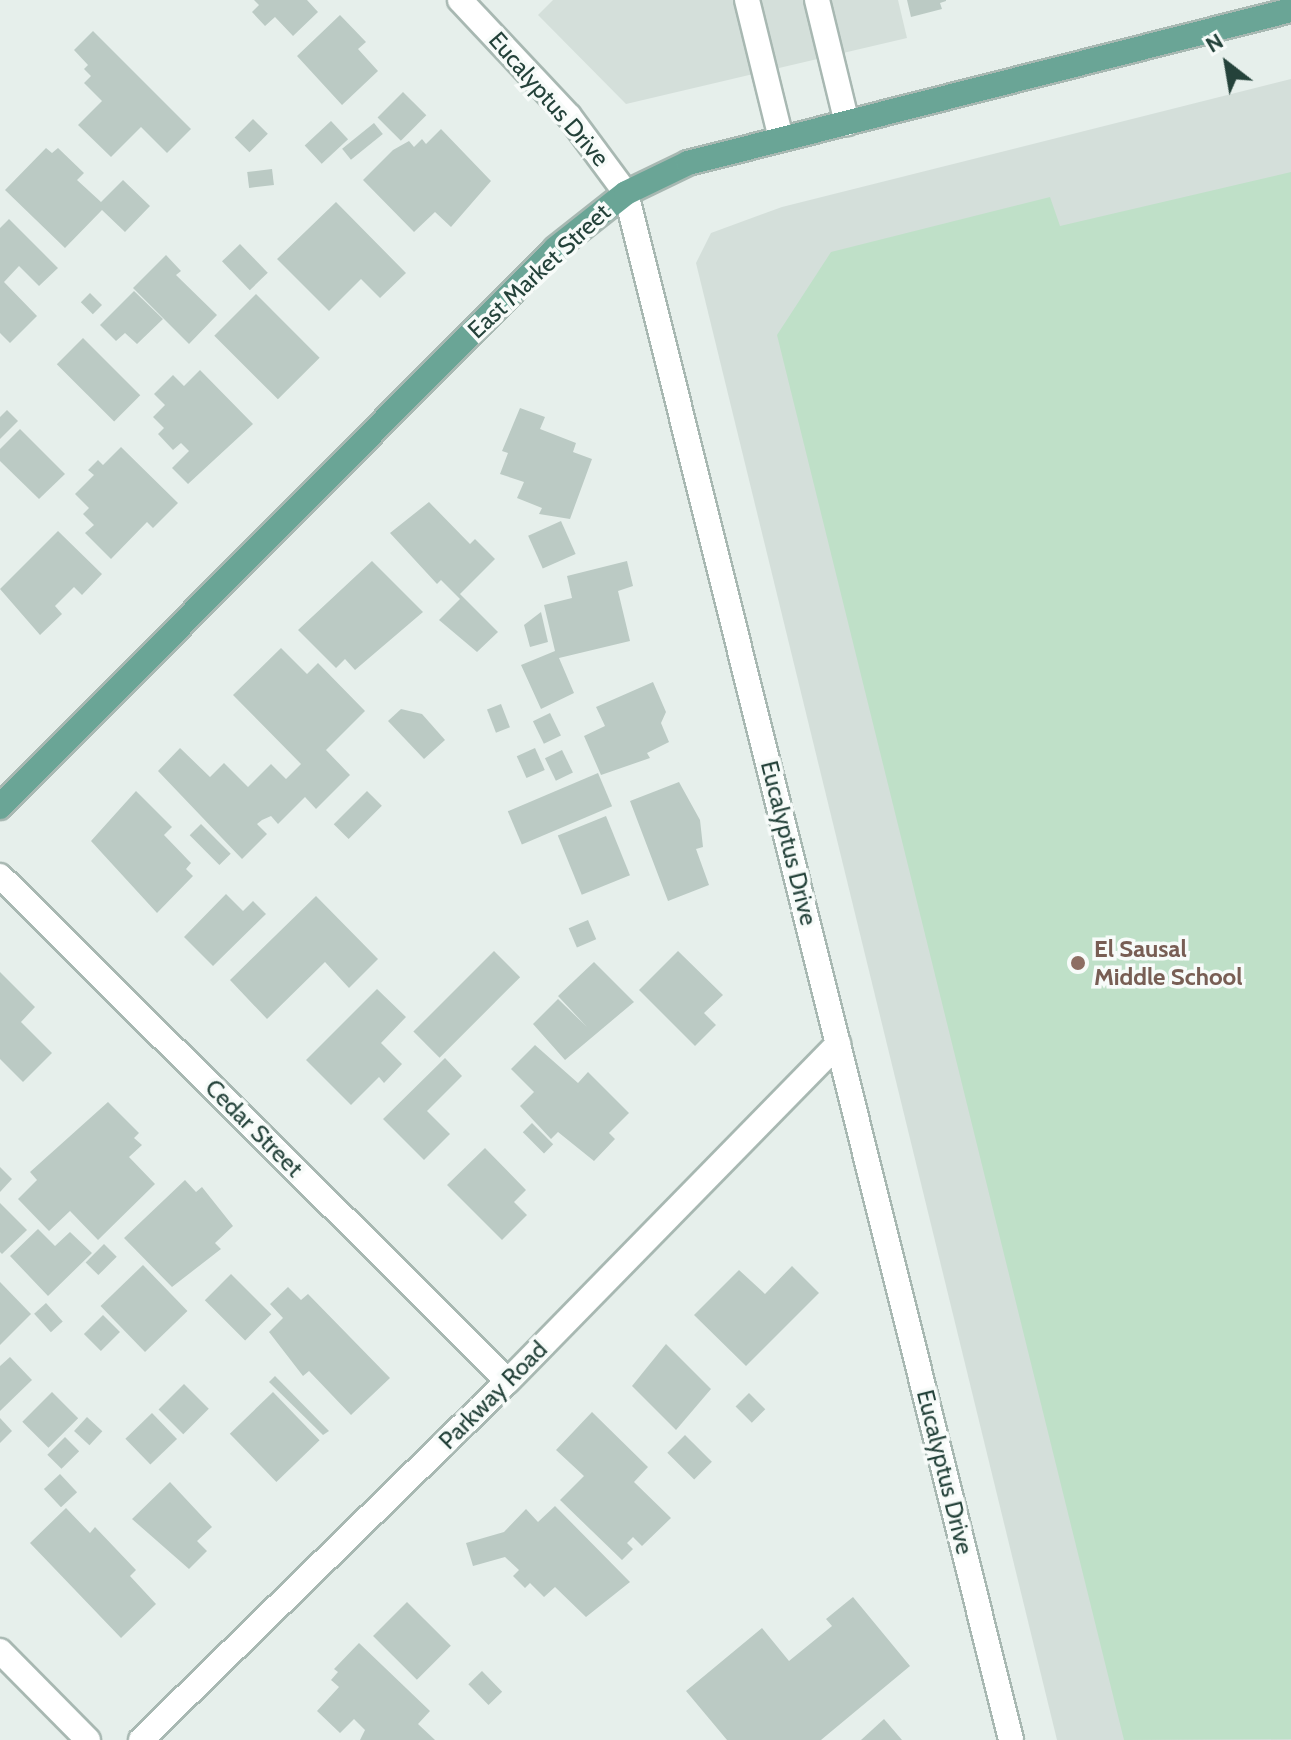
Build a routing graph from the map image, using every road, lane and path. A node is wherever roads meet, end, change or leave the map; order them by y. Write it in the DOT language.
graph roads {
  1 [pos="460,0"];
  2 [pos="747,0"];
  3 [pos="817,0"];
  4 [pos="1291,10"];
  5 [pos="847,123"];
  6 [pos="781,138"];
  7 [pos="626,193"];
  8 [pos="0,807"];
  9 [pos="0,876"];
  10 [pos="838,1044"];
  11 [pos="508,1381"];
  12 [pos="0,1651"];
  13 [pos="88,1740"];
  14 [pos="141,1740"];
  15 [pos="1011,1740"];
  1 -- 7 [label="street, Eucalyptus Drive"];
  2 -- 6 [label="street"];
  3 -- 5 [label="street"];
  4 -- 5 [label="main road, East Market Street"];
  5 -- 6 [label="main road, East Market Street"];
  6 -- 7 [label="main road, East Market Street"];
  7 -- 8 [label="main road, East Market Street"];
  7 -- 10 [label="street, Eucalyptus Drive"];
  9 -- 11 [label="street, Cedar Street"];
  10 -- 11 [label="street, Parkway Road"];
  10 -- 15 [label="street, Eucalyptus Drive"];
  11 -- 14 [label="street, Parkway Road"];
  12 -- 13 [label="street"];
}
